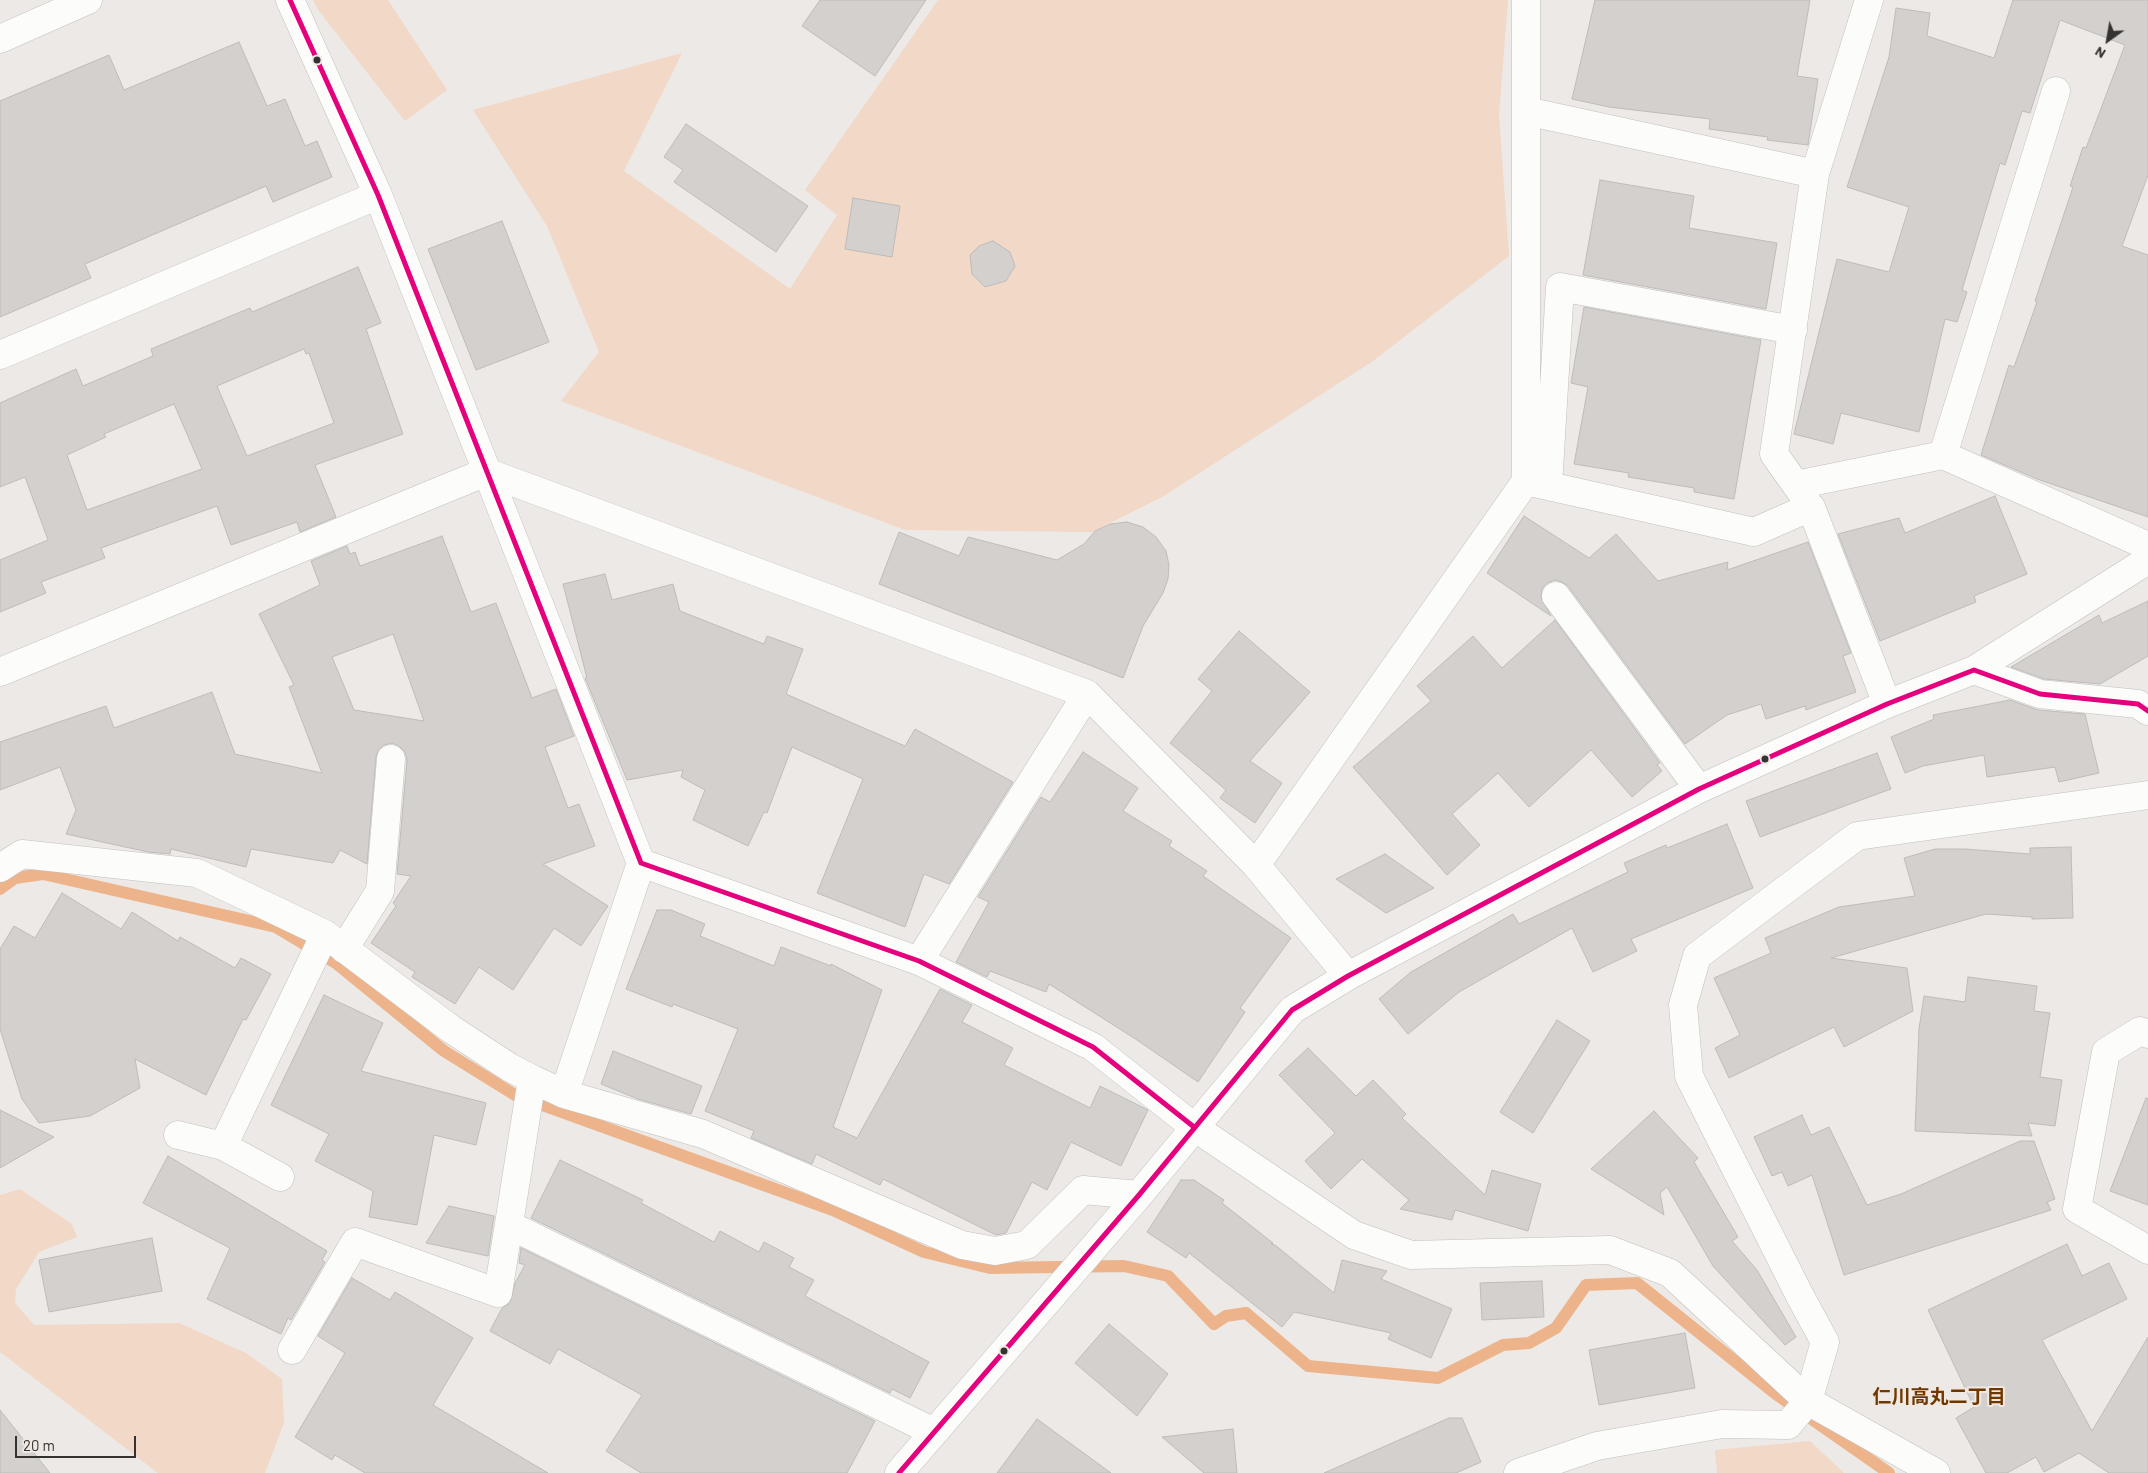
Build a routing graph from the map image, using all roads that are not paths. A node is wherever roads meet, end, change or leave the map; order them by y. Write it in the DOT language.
graph roads {
  1 [pos="88,0"];
  2 [pos="290,0"];
  3 [pos="1526,0"];
  4 [pos="1869,0"];
  5 [pos="0,39"];
  6 [pos="2056,91"];
  7 [pos="1526,111"];
  8 [pos="1816,174"];
  9 [pos="378,195"];
  10 [pos="1793,330"];
  11 [pos="0,355"];
  12 [pos="1943,455"];
  13 [pos="486,472"];
  14 [pos="1537,484"];
  15 [pos="1803,496"];
  16 [pos="2148,546"];
  17 [pos="2148,560"];
  18 [pos="1556,596"];
  19 [pos="1974,670"];
  20 [pos="0,672"];
  21 [pos="1088,694"];
  22 [pos="1887,704"];
  23 [pos="2148,711"];
  24 [pos="391,759"];
  25 [pos="1699,788"];
  26 [pos="2148,795"];
  27 [pos="640,863"];
  28 [pos="1256,866"];
  29 [pos="0,868"];
  30 [pos="331,940"];
  31 [pos="919,961"];
  32 [pos="1348,976"];
  33 [pos="2148,1034"];
  34 [pos="532,1078"];
  35 [pos="564,1094"];
  36 [pos="1194,1127"];
  37 [pos="178,1135"];
  38 [pos="222,1146"];
  39 [pos="280,1177"];
  40 [pos="1139,1196"];
  41 [pos="509,1225"];
  42 [pos="2148,1250"];
  43 [pos="292,1350"];
  44 [pos="1806,1402"];
  45 [pos="934,1432"];
  46 [pos="899,1473"];
  47 [pos="1518,1473"];
  48 [pos="1936,1473"];
  1 -- 5 [label="street"];
  2 -- 9 [label="street"];
  3 -- 7 [label="street"];
  4 -- 8 [label="street"];
  6 -- 12 [label="street"];
  7 -- 8 [label="street"];
  7 -- 14 [label="street"];
  8 -- 10 [label="street"];
  9 -- 11 [label="street"];
  9 -- 13 [label="street"];
  10 -- 14 [label="street"];
  10 -- 15 [label="street"];
  12 -- 15 [label="street"];
  12 -- 16 [label="street"];
  13 -- 20 [label="street"];
  13 -- 21 [label="street"];
  13 -- 27 [label="street"];
  14 -- 15 [label="street"];
  14 -- 28 [label="street"];
  15 -- 22 [label="street"];
  17 -- 19 [label="street"];
  18 -- 25 [label="street"];
  19 -- 22 [label="street"];
  19 -- 23 [label="street"];
  21 -- 28 [label="street"];
  21 -- 31 [label="street"];
  22 -- 25 [label="street"];
  24 -- 30 [label="street"];
  25 -- 32 [label="street"];
  26 -- 44 [label="street"];
  27 -- 31 [label="street"];
  27 -- 35 [label="street"];
  28 -- 32 [label="street"];
  29 -- 30 [label="street"];
  30 -- 34 [label="street"];
  30 -- 38 [label="street"];
  31 -- 36 [label="street"];
  32 -- 36 [label="street"];
  33 -- 42 [label="street"];
  34 -- 35 [label="street"];
  34 -- 41 [label="street"];
  35 -- 40 [label="street"];
  36 -- 40 [label="street"];
  36 -- 44 [label="street"];
  37 -- 38 [label="street"];
  38 -- 39 [label="street"];
  40 -- 45 [label="street"];
  41 -- 43 [label="street"];
  41 -- 45 [label="street"];
  44 -- 47 [label="street"];
  44 -- 48 [label="street"];
  45 -- 46 [label="street"];
}
